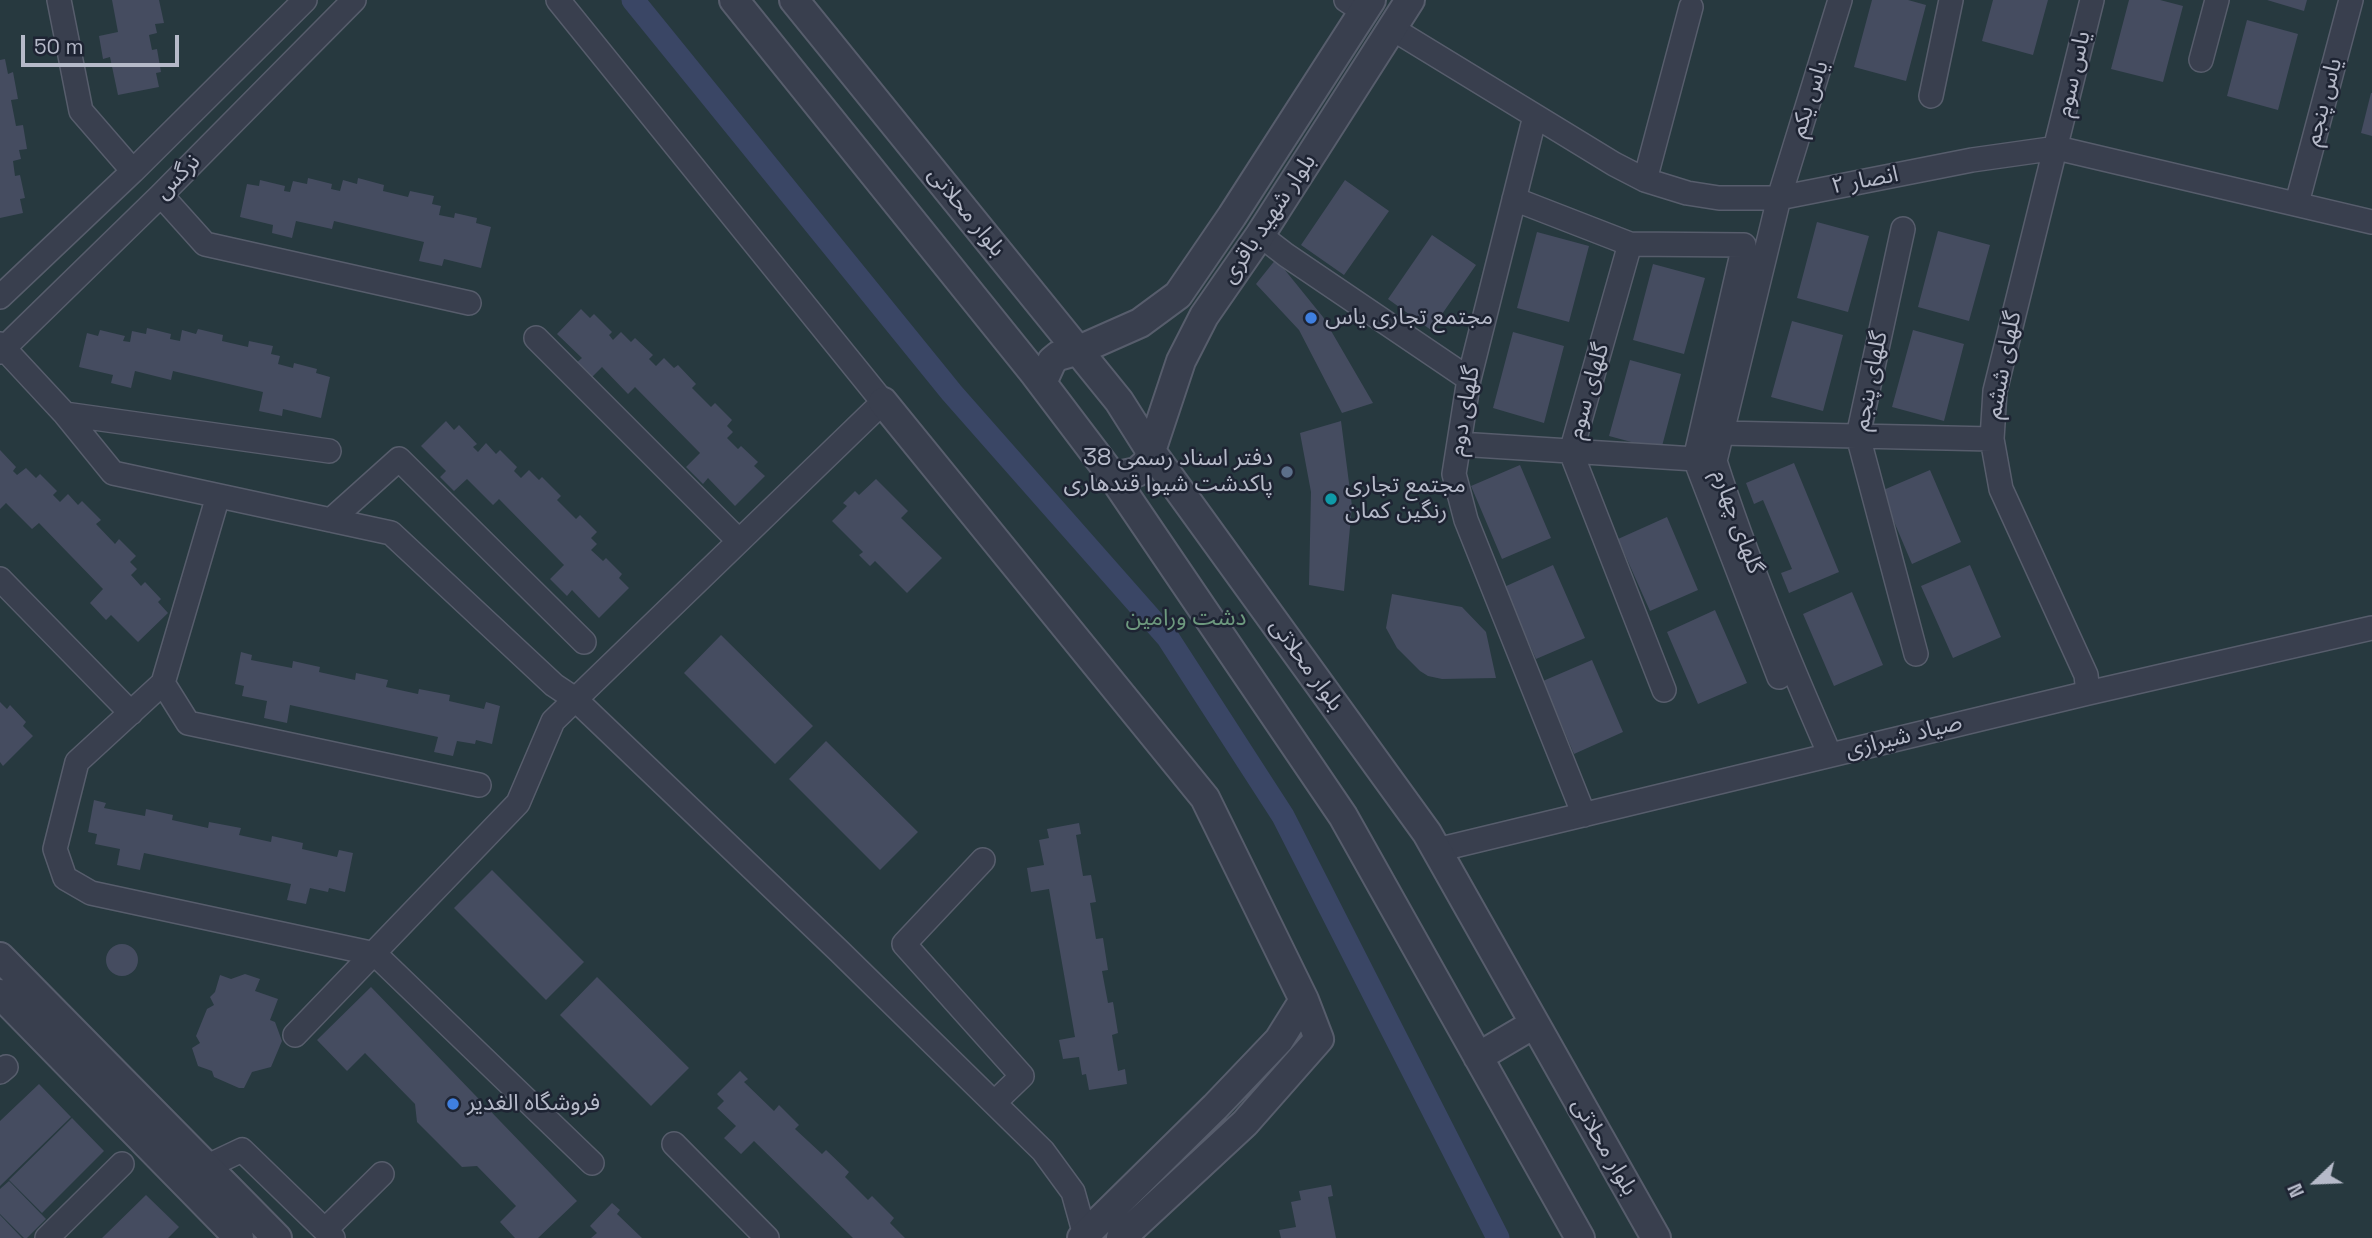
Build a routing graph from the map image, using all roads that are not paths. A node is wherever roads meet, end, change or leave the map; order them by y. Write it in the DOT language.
graph roads {
  1 [pos="59,0"];
  2 [pos="304,0"];
  3 [pos="354,0"];
  4 [pos="558,0"];
  5 [pos="734,0"];
  6 [pos="794,0"];
  7 [pos="1410,0"];
  8 [pos="1840,0"];
  9 [pos="1951,0"];
  10 [pos="2092,0"];
  11 [pos="2217,0"];
  12 [pos="2351,0"];
  13 [pos="1360,4"];
  14 [pos="1691,7"];
  15 [pos="1393,29"];
  16 [pos="2200,60"];
  17 [pos="1931,96"];
  18 [pos="1535,116"];
  19 [pos="2057,148"];
  20 [pos="133,171"];
  21 [pos="1645,180"];
  22 [pos="161,195"];
  23 [pos="1779,198"];
  24 [pos="1514,200"];
  25 [pos="2297,203"];
  26 [pos="2372,222"];
  27 [pos="1903,229"];
  28 [pos="1259,235"];
  29 [pos="1630,244"];
  30 [pos="0,297"];
  31 [pos="469,303"];
  32 [pos="536,338"];
  33 [pos="1,348"];
  34 [pos="1079,350"];
  35 [pos="1469,379"];
  36 [pos="1042,383"];
  37 [pos="883,402"];
  38 [pos="65,414"];
  39 [pos="1721,433"];
  40 [pos="1858,436"];
  41 [pos="1992,439"];
  42 [pos="1459,444"];
  43 [pos="1150,450"];
  44 [pos="329,451"];
  45 [pos="1572,452"];
  46 [pos="1695,459"];
  47 [pos="1113,477"];
  48 [pos="218,496"];
  49 [pos="331,520"];
  50 [pos="739,541"];
  51 [pos="0,579"];
  52 [pos="2372,628"];
  53 [pos="584,642"];
  54 [pos="1916,654"];
  55 [pos="1779,677"];
  56 [pos="163,683"];
  57 [pos="1664,690"];
  58 [pos="2088,692"];
  59 [pos="575,699"];
  60 [pos="131,713"];
  61 [pos="1830,755"];
  62 [pos="479,785"];
  63 [pos="1584,815"];
  64 [pos="1437,850"];
  65 [pos="983,860"];
  66 [pos="375,954"];
  67 [pos="0,957"];
  68 [pos="0,994"];
  69 [pos="1304,1000"];
  70 [pos="1534,1024"];
  71 [pos="295,1035"];
  72 [pos="1478,1058"];
  73 [pos="994,1103"];
  74 [pos="674,1144"];
  75 [pos="592,1163"];
  76 [pos="122,1164"];
  77 [pos="206,1167"];
  78 [pos="382,1174"];
  79 [pos="329,1234"];
  80 [pos="1083,1237"];
  81 [pos="47,1238"];
  82 [pos="239,1238"];
  83 [pos="276,1238"];
  84 [pos="767,1238"];
  85 [pos="1121,1238"];
  86 [pos="1580,1238"];
  87 [pos="1656,1238"];
  1 -- 20 [label="street"];
  2 -- 20 [label="street, نرگس"];
  3 -- 22 [label="street, نرگس"];
  4 -- 37 [label="street"];
  5 -- 36 [label="street, بلوار محلاتی"];
  6 -- 34 [label="street, بلوار محلاتی"];
  7 -- 15 [label="street, بلوار شهید باقری"];
  8 -- 23 [label="street, یاس یکم"];
  9 -- 17 [label="street"];
  10 -- 19 [label="street, یاس سوم"];
  11 -- 16 [label="street"];
  12 -- 25 [label="street, یاس پنجم"];
  13 -- 15 [label="street"];
  13 -- 34 [label="street, بلوار شهید باقری"];
  14 -- 21 [label="street"];
  15 -- 18 [label="street, انصار ۲"];
  15 -- 28 [label="street, بلوار شهید باقری"];
  18 -- 21 [label="street, انصار ۲"];
  18 -- 24 [label="street, گلهای دوم"];
  19 -- 23 [label="street, انصار ۲"];
  19 -- 25 [label="street, انصار ۲"];
  19 -- 41 [label="street, گلهای ششم"];
  20 -- 30 [label="street, نرگس"];
  21 -- 23 [label="street, انصار ۲"];
  22 -- 31 [label="street"];
  22 -- 33 [label="street, نرگس"];
  23 -- 39 [label="street, گلهای چهارم"];
  24 -- 29 [label="street"];
  24 -- 35 [label="street, گلهای دوم"];
  25 -- 26 [label="street, انصار ۲"];
  27 -- 40 [label="street, گلهای پنجم"];
  28 -- 35 [label="street"];
  28 -- 43 [label="street, بلوار شهید باقری"];
  29 -- 45 [label="street, گلهای سوم"];
  29 -- 46 [label="street"];
  32 -- 50 [label="street"];
  33 -- 38 [label="street"];
  34 -- 36 [label="street, بلوار شهید باقری"];
  34 -- 43 [label="street, بلوار محلاتی"];
  35 -- 42 [label="street, گلهای دوم"];
  36 -- 47 [label="street, بلوار محلاتی"];
  37 -- 50 [label="street"];
  37 -- 69 [label="street"];
  38 -- 44 [label="street"];
  38 -- 48 [label="street"];
  39 -- 40 [label="street"];
  39 -- 61 [label="street, گلهای چهارم"];
  40 -- 41 [label="street"];
  40 -- 54 [label="street, گلهای پنجم"];
  41 -- 58 [label="street, گلهای ششم"];
  42 -- 45 [label="street"];
  42 -- 63 [label="street, گلهای دوم"];
  43 -- 47 [label="street"];
  43 -- 64 [label="street, بلوار محلاتی"];
  45 -- 46 [label="street"];
  45 -- 57 [label="street, گلهای سوم"];
  46 -- 55 [label="street"];
  47 -- 72 [label="street, بلوار محلاتی"];
  48 -- 49 [label="street"];
  48 -- 56 [label="street"];
  49 -- 53 [label="street"];
  49 -- 59 [label="street"];
  50 -- 59 [label="street"];
  51 -- 60 [label="street"];
  52 -- 58 [label="street, صیاد شیرازی"];
  56 -- 60 [label="street"];
  56 -- 62 [label="street"];
  58 -- 61 [label="street, صیاد شیرازی"];
  59 -- 66 [label="street"];
  59 -- 73 [label="street"];
  60 -- 66 [label="street"];
  61 -- 63 [label="street, صیاد شیرازی"];
  63 -- 64 [label="street, صیاد شیرازی"];
  64 -- 70 [label="street, بلوار محلاتی"];
  65 -- 73 [label="street"];
  66 -- 71 [label="street"];
  66 -- 75 [label="street"];
  67 -- 77 [label="street"];
  68 -- 82 [label="street"];
  69 -- 80 [label="street"];
  69 -- 85 [label="street"];
  70 -- 72 [label="street"];
  70 -- 87 [label="street, بلوار محلاتی"];
  72 -- 86 [label="street, بلوار محلاتی"];
  73 -- 80 [label="street"];
  74 -- 84 [label="street"];
  76 -- 81 [label="street"];
  77 -- 79 [label="street"];
  77 -- 83 [label="street"];
  78 -- 79 [label="street"];
}
